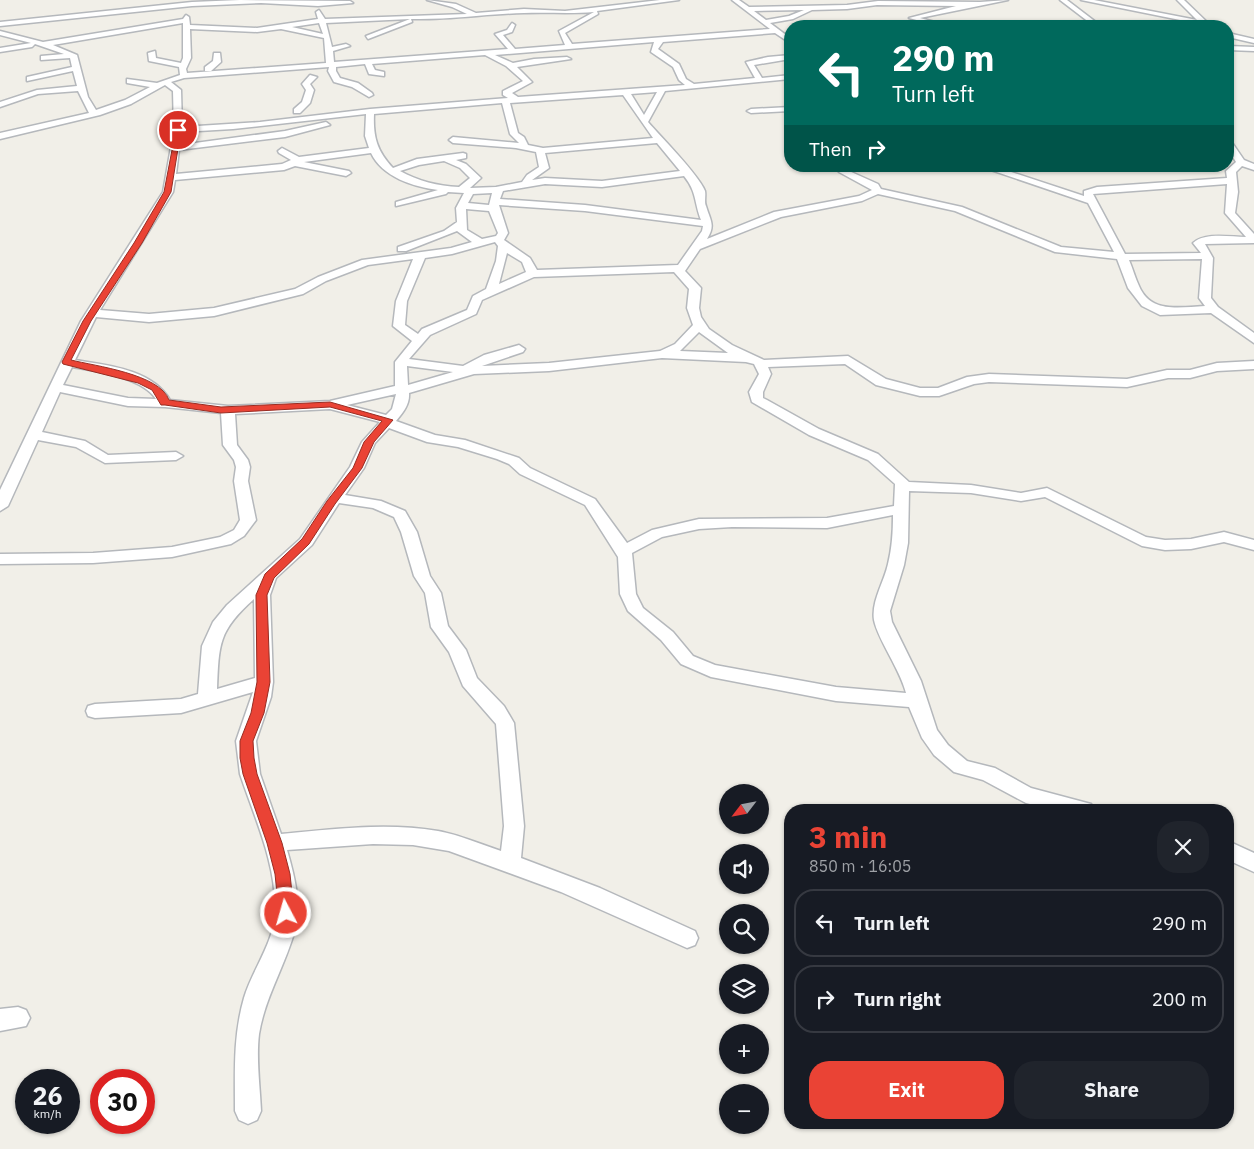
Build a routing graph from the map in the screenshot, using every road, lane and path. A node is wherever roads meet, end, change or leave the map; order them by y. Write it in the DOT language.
graph roads {
  1 [pos="430,0"];
  2 [pos="676,0"];
  3 [pos="735,0"];
  4 [pos="1005,0"];
  5 [pos="1063,0"];
  6 [pos="1084,0"];
  7 [pos="1180,0"];
  8 [pos="646,1"];
  9 [pos="523,2"];
  10 [pos="877,2"];
  11 [pos="350,3"];
  12 [pos="864,3"];
  13 [pos="188,4"];
  14 [pos="318,4"];
  15 [pos="982,4"];
  16 [pos="630,5"];
  17 [pos="745,5"];
  18 [pos="482,8"];
  19 [pos="592,8"];
  20 [pos="782,8"];
  21 [pos="816,8"];
  22 [pos="603,10"];
  23 [pos="538,11"];
  24 [pos="565,13"];
  25 [pos="896,13"];
  26 [pos="490,14"];
  27 [pos="475,15"];
  28 [pos="420,18"];
  29 [pos="912,18"];
  30 [pos="584,20"];
  31 [pos="782,20"];
  32 [pos="910,20"];
  33 [pos="921,20"];
  34 [pos="1090,20"];
  35 [pos="1182,20"];
  36 [pos="1201,20"];
  37 [pos="319,21"];
  38 [pos="764,22"];
  39 [pos="0,24"];
  40 [pos="186,24"];
  41 [pos="512,25"];
  42 [pos="278,26"];
  43 [pos="1249,30"];
  44 [pos="300,31"];
  45 [pos="775,31"];
  46 [pos="1234,31"];
  47 [pos="2,35"];
  48 [pos="326,36"];
  49 [pos="1234,36"];
  50 [pos="368,37"];
  51 [pos="784,37"];
  52 [pos="661,40"];
  53 [pos="1254,41"];
  54 [pos="628,42"];
  55 [pos="43,44"];
  56 [pos="346,46"];
  57 [pos="568,46"];
  58 [pos="655,46"];
  59 [pos="1234,48"];
  60 [pos="1254,49"];
  61 [pos="0,50"];
  62 [pos="329,50"];
  63 [pos="513,51"];
  64 [pos="152,53"];
  65 [pos="486,53"];
  66 [pos="74,55"];
  67 [pos="218,55"];
  68 [pos="44,58"];
  69 [pos="784,58"];
  70 [pos="567,59"];
  71 [pos="367,62"];
  72 [pos="331,65"];
  73 [pos="184,66"];
  74 [pos="511,66"];
  75 [pos="304,67"];
  76 [pos="78,68"];
  77 [pos="208,69"];
  78 [pos="229,73"];
  79 [pos="381,74"];
  80 [pos="184,76"];
  81 [pos="784,78"];
  82 [pos="320,79"];
  83 [pos="30,80"];
  84 [pos="336,80"];
  85 [pos="760,80"];
  86 [pos="130,81"];
  87 [pos="162,84"];
  88 [pos="693,87"];
  89 [pos="82,88"];
  90 [pos="662,90"];
  91 [pos="626,93"];
  92 [pos="468,94"];
  93 [pos="369,95"];
  94 [pos="518,101"];
  95 [pos="506,102"];
  96 [pos="466,104"];
  97 [pos="0,105"];
  98 [pos="389,109"];
  99 [pos="784,109"];
  100 [pos="370,111"];
  101 [pos="751,111"];
  102 [pos="93,113"];
  103 [pos="295,114"];
  104 [pos="414,117"];
  105 [pos="644,122"];
  106 [pos="0,127"];
  107 [pos="34,128"];
  108 [pos="312,129"];
  109 [pos="178,130"];
  110 [pos="514,134"];
  111 [pos="0,136"];
  112 [pos="453,140"];
  113 [pos="661,140"];
  114 [pos="483,143"];
  115 [pos="525,147"];
  116 [pos="175,148"];
  117 [pos="375,150"];
  118 [pos="282,151"];
  119 [pos="540,151"];
  120 [pos="463,156"];
  121 [pos="443,158"];
  122 [pos="299,161"];
  123 [pos="1235,164"];
  124 [pos="1254,168"];
  125 [pos="393,171"];
  126 [pos="844,172"];
  127 [pos="1000,172"];
  128 [pos="1231,172"];
  129 [pos="685,173"];
  130 [pos="172,177"];
  131 [pos="1232,181"];
  132 [pos="526,183"];
  133 [pos="590,184"];
  134 [pos="499,190"];
  135 [pos="448,191"];
  136 [pos="464,191"];
  137 [pos="876,191"];
  138 [pos="1090,201"];
  139 [pos="701,202"];
  140 [pos="399,204"];
  141 [pos="494,205"];
  142 [pos="462,206"];
  143 [pos="585,208"];
  144 [pos="683,219"];
  145 [pos="708,224"];
  146 [pos="461,227"];
  147 [pos="1254,240"];
  148 [pos="501,242"];
  149 [pos="482,244"];
  150 [pos="698,246"];
  151 [pos="461,249"];
  152 [pos="421,254"];
  153 [pos="1207,256"];
  154 [pos="1122,257"];
  155 [pos="376,259"];
  156 [pos="680,268"];
  157 [pos="532,274"];
  158 [pos="490,291"];
  159 [pos="1214,309"];
  160 [pos="93,313"];
  161 [pos="700,324"];
  162 [pos="1254,339"];
  163 [pos="418,340"];
  164 [pos="519,349"];
  165 [pos="662,354"];
  166 [pos="754,361"];
  167 [pos="66,362"];
  168 [pos="401,362"];
  169 [pos="1254,365"];
  170 [pos="470,370"];
  171 [pos="55,387"];
  172 [pos="401,390"];
  173 [pos="165,403"];
  174 [pos="330,405"];
  175 [pos="228,410"];
  176 [pos="388,421"];
  177 [pos="34,435"];
  178 [pos="176,456"];
  179 [pos="0,477"];
  180 [pos="15,477"];
  181 [pos="902,486"];
  182 [pos="336,496"];
  183 [pos="0,506"];
  184 [pos="901,509"];
  185 [pos="1254,545"];
  186 [pos="624,552"];
  187 [pos="0,559"];
  188 [pos="269,576"];
  189 [pos="264,682"];
  190 [pos="207,700"];
  191 [pos="917,700"];
  192 [pos="95,711"];
  193 [pos="1061,804"];
  194 [pos="274,843"];
  195 [pos="1234,853"];
  196 [pos="510,863"];
  197 [pos="1254,863"];
  198 [pos="687,938"];
  199 [pos="248,1110"];
  1 -- 27 [label="street"];
  2 -- 8 [label="street"];
  3 -- 17 [label="street"];
  4 -- 15 [label="street"];
  5 -- 34 [label="street"];
  6 -- 35 [label="street"];
  7 -- 36 [label="street"];
  8 -- 16 [label="street"];
  9 -- 23 [label="street"];
  10 -- 12 [label="street"];
  10 -- 15 [label="street"];
  10 -- 25 [label="street"];
  11 -- 14 [label="street"];
  12 -- 21 [label="street"];
  13 -- 14 [label="street"];
  13 -- 39 [label="street"];
  13 -- 40 [label="street"];
  14 -- 37 [label="street"];
  15 -- 29 [label="street"];
  16 -- 19 [label="street"];
  16 -- 22 [label="street"];
  17 -- 20 [label="street"];
  17 -- 38 [label="street"];
  18 -- 26 [label="street"];
  19 -- 22 [label="street"];
  19 -- 23 [label="street"];
  20 -- 21 [label="street"];
  20 -- 31 [label="street"];
  21 -- 31 [label="street"];
  22 -- 24 [label="street"];
  22 -- 30 [label="street"];
  23 -- 24 [label="street"];
  23 -- 26 [label="street"];
  24 -- 30 [label="street"];
  26 -- 27 [label="street"];
  27 -- 28 [label="street"];
  28 -- 37 [label="street"];
  28 -- 50 [label="street"];
  29 -- 32 [label="street"];
  29 -- 33 [label="street"];
  30 -- 57 [label="street"];
  31 -- 38 [label="street"];
  37 -- 42 [label="street"];
  37 -- 44 [label="street"];
  37 -- 48 [label="street"];
  38 -- 45 [label="street"];
  40 -- 42 [label="street"];
  40 -- 55 [label="street"];
  40 -- 73 [label="street"];
  41 -- 63 [label="street"];
  42 -- 44 [label="street"];
  43 -- 46 [label="street"];
  44 -- 48 [label="street"];
  45 -- 51 [label="street"];
  45 -- 52 [label="street"];
  47 -- 55 [label="street"];
  48 -- 62 [label="street"];
  49 -- 53 [label="street"];
  52 -- 54 [label="street"];
  52 -- 58 [label="street"];
  54 -- 57 [label="street"];
  54 -- 58 [label="street"];
  55 -- 61 [label="street"];
  55 -- 66 [label="street"];
  56 -- 62 [label="street"];
  57 -- 63 [label="street"];
  58 -- 88 [label="street"];
  59 -- 60 [label="street"];
  62 -- 72 [label="street"];
  63 -- 65 [label="street"];
  64 -- 73 [label="street"];
  65 -- 71 [label="street"];
  65 -- 74 [label="street"];
  66 -- 68 [label="street"];
  66 -- 76 [label="street"];
  67 -- 77 [label="street"];
  69 -- 85 [label="street"];
  70 -- 74 [label="street"];
  71 -- 72 [label="street"];
  71 -- 79 [label="street"];
  72 -- 75 [label="street"];
  72 -- 84 [label="street"];
  73 -- 77 [label="street"];
  73 -- 80 [label="street"];
  74 -- 94 [label="street"];
  75 -- 78 [label="street"];
  75 -- 82 [label="street"];
  76 -- 83 [label="street"];
  76 -- 89 [label="street"];
  77 -- 78 [label="street"];
  78 -- 80 [label="street"];
  80 -- 87 [label="street"];
  81 -- 85 [label="street"];
  82 -- 84 [label="street"];
  82 -- 103 [label="street"];
  84 -- 93 [label="street"];
  85 -- 88 [label="street"];
  86 -- 87 [label="street"];
  87 -- 102 [label="street"];
  87 -- 109 [label="street"];
  88 -- 90 [label="street"];
  89 -- 97 [label="street"];
  89 -- 102 [label="street"];
  90 -- 91 [label="street"];
  90 -- 105 [label="street"];
  91 -- 94 [label="street"];
  91 -- 105 [label="street"];
  92 -- 96 [label="street"];
  94 -- 95 [label="street"];
  95 -- 96 [label="street"];
  95 -- 110 [label="street"];
  96 -- 98 [label="street"];
  98 -- 100 [label="street"];
  98 -- 104 [label="street"];
  99 -- 101 [label="street"];
  100 -- 103 [label="street"];
  100 -- 108 [label="street"];
  100 -- 117 [label="street"];
  102 -- 107 [label="street"];
  103 -- 108 [label="street"];
  103 -- 109 [label="street"];
  105 -- 113 [label="street"];
  106 -- 107 [label="street"];
  107 -- 111 [label="street"];
  108 -- 116 [label="street"];
  109 -- 116 [label="street"];
  110 -- 114 [label="street"];
  110 -- 115 [label="street"];
  112 -- 114 [label="street"];
  113 -- 119 [label="street"];
  113 -- 129 [label="street"];
  114 -- 115 [label="street"];
  115 -- 119 [label="street"];
  116 -- 130 [label="street"];
  117 -- 122 [label="street"];
  117 -- 122 [label="street"];
  117 -- 125 [label="street"];
  118 -- 122 [label="street"];
  119 -- 132 [label="street"];
  120 -- 121 [label="street"];
  121 -- 125 [label="street"];
  121 -- 136 [label="street"];
  122 -- 130 [label="street"];
  123 -- 124 [label="street"];
  125 -- 135 [label="street"];
  126 -- 137 [label="street"];
  127 -- 138 [label="street"];
  128 -- 131 [label="street"];
  129 -- 133 [label="street"];
  129 -- 139 [label="street"];
  130 -- 160 [label="street"];
  131 -- 138 [label="street"];
  131 -- 147 [label="street"];
  132 -- 133 [label="street"];
  132 -- 134 [label="street"];
  133 -- 143 [label="street"];
  134 -- 136 [label="street"];
  134 -- 141 [label="street"];
  135 -- 136 [label="street"];
  135 -- 140 [label="street"];
  136 -- 142 [label="street"];
  137 -- 150 [label="street"];
  137 -- 154 [label="street"];
  138 -- 154 [label="street"];
  139 -- 144 [label="street"];
  139 -- 145 [label="street"];
  141 -- 142 [label="street"];
  141 -- 143 [label="street"];
  141 -- 148 [label="street"];
  142 -- 146 [label="street"];
  143 -- 144 [label="street"];
  144 -- 145 [label="street"];
  145 -- 150 [label="street"];
  146 -- 149 [label="street"];
  146 -- 151 [label="street"];
  146 -- 155 [label="street"];
  147 -- 153 [label="street"];
  148 -- 149 [label="street"];
  148 -- 157 [label="street"];
  148 -- 158 [label="street"];
  149 -- 151 [label="street"];
  150 -- 156 [label="street"];
  151 -- 152 [label="street"];
  152 -- 155 [label="street"];
  152 -- 163 [label="street"];
  153 -- 154 [label="street"];
  153 -- 159 [label="street"];
  154 -- 159 [label="street"];
  155 -- 160 [label="street"];
  156 -- 157 [label="street"];
  156 -- 161 [label="street"];
  157 -- 158 [label="street"];
  158 -- 163 [label="street"];
  159 -- 162 [label="street"];
  160 -- 167 [label="street"];
  161 -- 165 [label="street"];
  161 -- 166 [label="street"];
  163 -- 168 [label="street"];
  164 -- 170 [label="street"];
  165 -- 166 [label="street"];
  165 -- 170 [label="street"];
  166 -- 169 [label="street"];
  166 -- 181 [label="street"];
  167 -- 171 [label="street"];
  167 -- 173 [label="street"];
  168 -- 170 [label="street"];
  168 -- 172 [label="street"];
  170 -- 172 [label="street"];
  171 -- 173 [label="street"];
  171 -- 177 [label="street"];
  172 -- 174 [label="street"];
  172 -- 176 [label="street"];
  173 -- 175 [label="street"];
  174 -- 175 [label="street"];
  174 -- 176 [label="street"];
  175 -- 187 [label="street"];
  176 -- 182 [label="street"];
  176 -- 186 [label="street"];
  177 -- 178 [label="street"];
  177 -- 180 [label="street"];
  179 -- 180 [label="street"];
  180 -- 183 [label="street"];
  181 -- 184 [label="street"];
  181 -- 185 [label="street"];
  182 -- 188 [label="street"];
  182 -- 196 [label="street"];
  184 -- 186 [label="street"];
  184 -- 191 [label="street"];
  186 -- 191 [label="street"];
  188 -- 189 [label="street"];
  188 -- 190 [label="street"];
  189 -- 190 [label="street"];
  189 -- 194 [label="street"];
  190 -- 192 [label="street"];
  191 -- 193 [label="street"];
  194 -- 196 [label="street"];
  194 -- 199 [label="street"];
  195 -- 197 [label="street"];
  196 -- 198 [label="street"];
}
